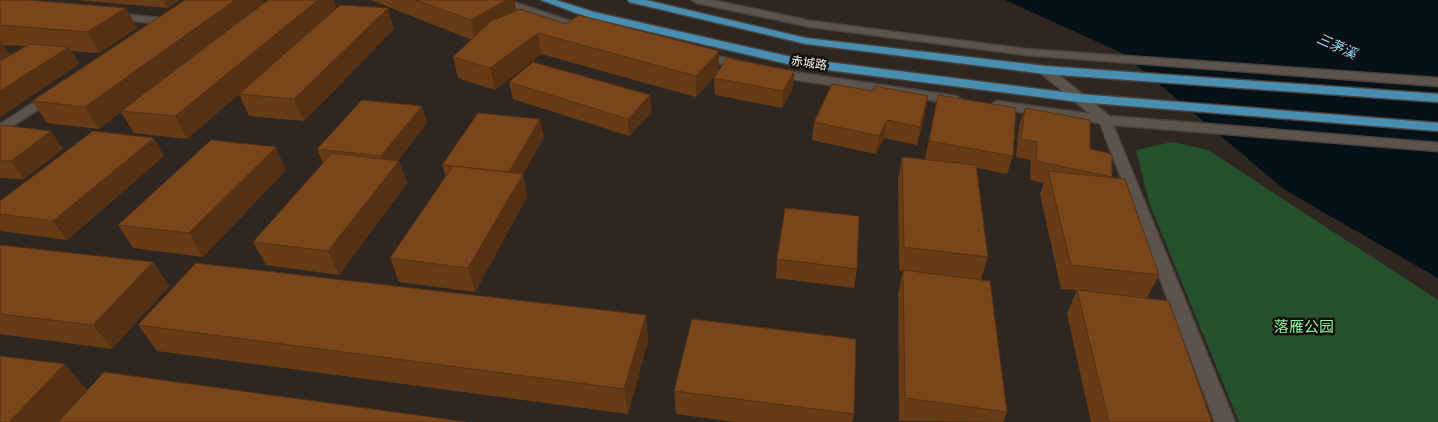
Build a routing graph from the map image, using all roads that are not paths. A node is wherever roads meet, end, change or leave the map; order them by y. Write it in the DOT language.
graph roads {
  1 [pos="497,0"];
  2 [pos="546,0"];
  3 [pos="633,0"];
  4 [pos="697,0"];
  5 [pos="95,15"];
  6 [pos="594,30"];
  7 [pos="146,32"];
  8 [pos="690,53"];
  9 [pos="1045,70"];
  10 [pos="1438,82"];
  11 [pos="65,86"];
  12 [pos="1079,98"];
  13 [pos="1438,98"];
  14 [pos="969,102"];
  15 [pos="989,104"];
  16 [pos="1105,120"];
  17 [pos="1438,127"];
  18 [pos="0,130"];
  19 [pos="1438,147"];
  20 [pos="1225,422"];
  1 -- 6 [label="lane"];
  2 -- 12 [label="main road, 赤城路"];
  3 -- 9 [label="main road, 赤城路"];
  4 -- 10 [label="lane"];
  5 -- 7 [label="lane"];
  8 -- 14 [label="lane"];
  9 -- 12 [label="lane"];
  9 -- 13 [label="main road, 赤城路"];
  11 -- 18 [label="lane"];
  12 -- 16 [label="lane"];
  12 -- 17 [label="main road, 赤城路"];
  15 -- 16 [label="lane"];
  16 -- 19 [label="lane"];
  16 -- 20 [label="lane"];
}
